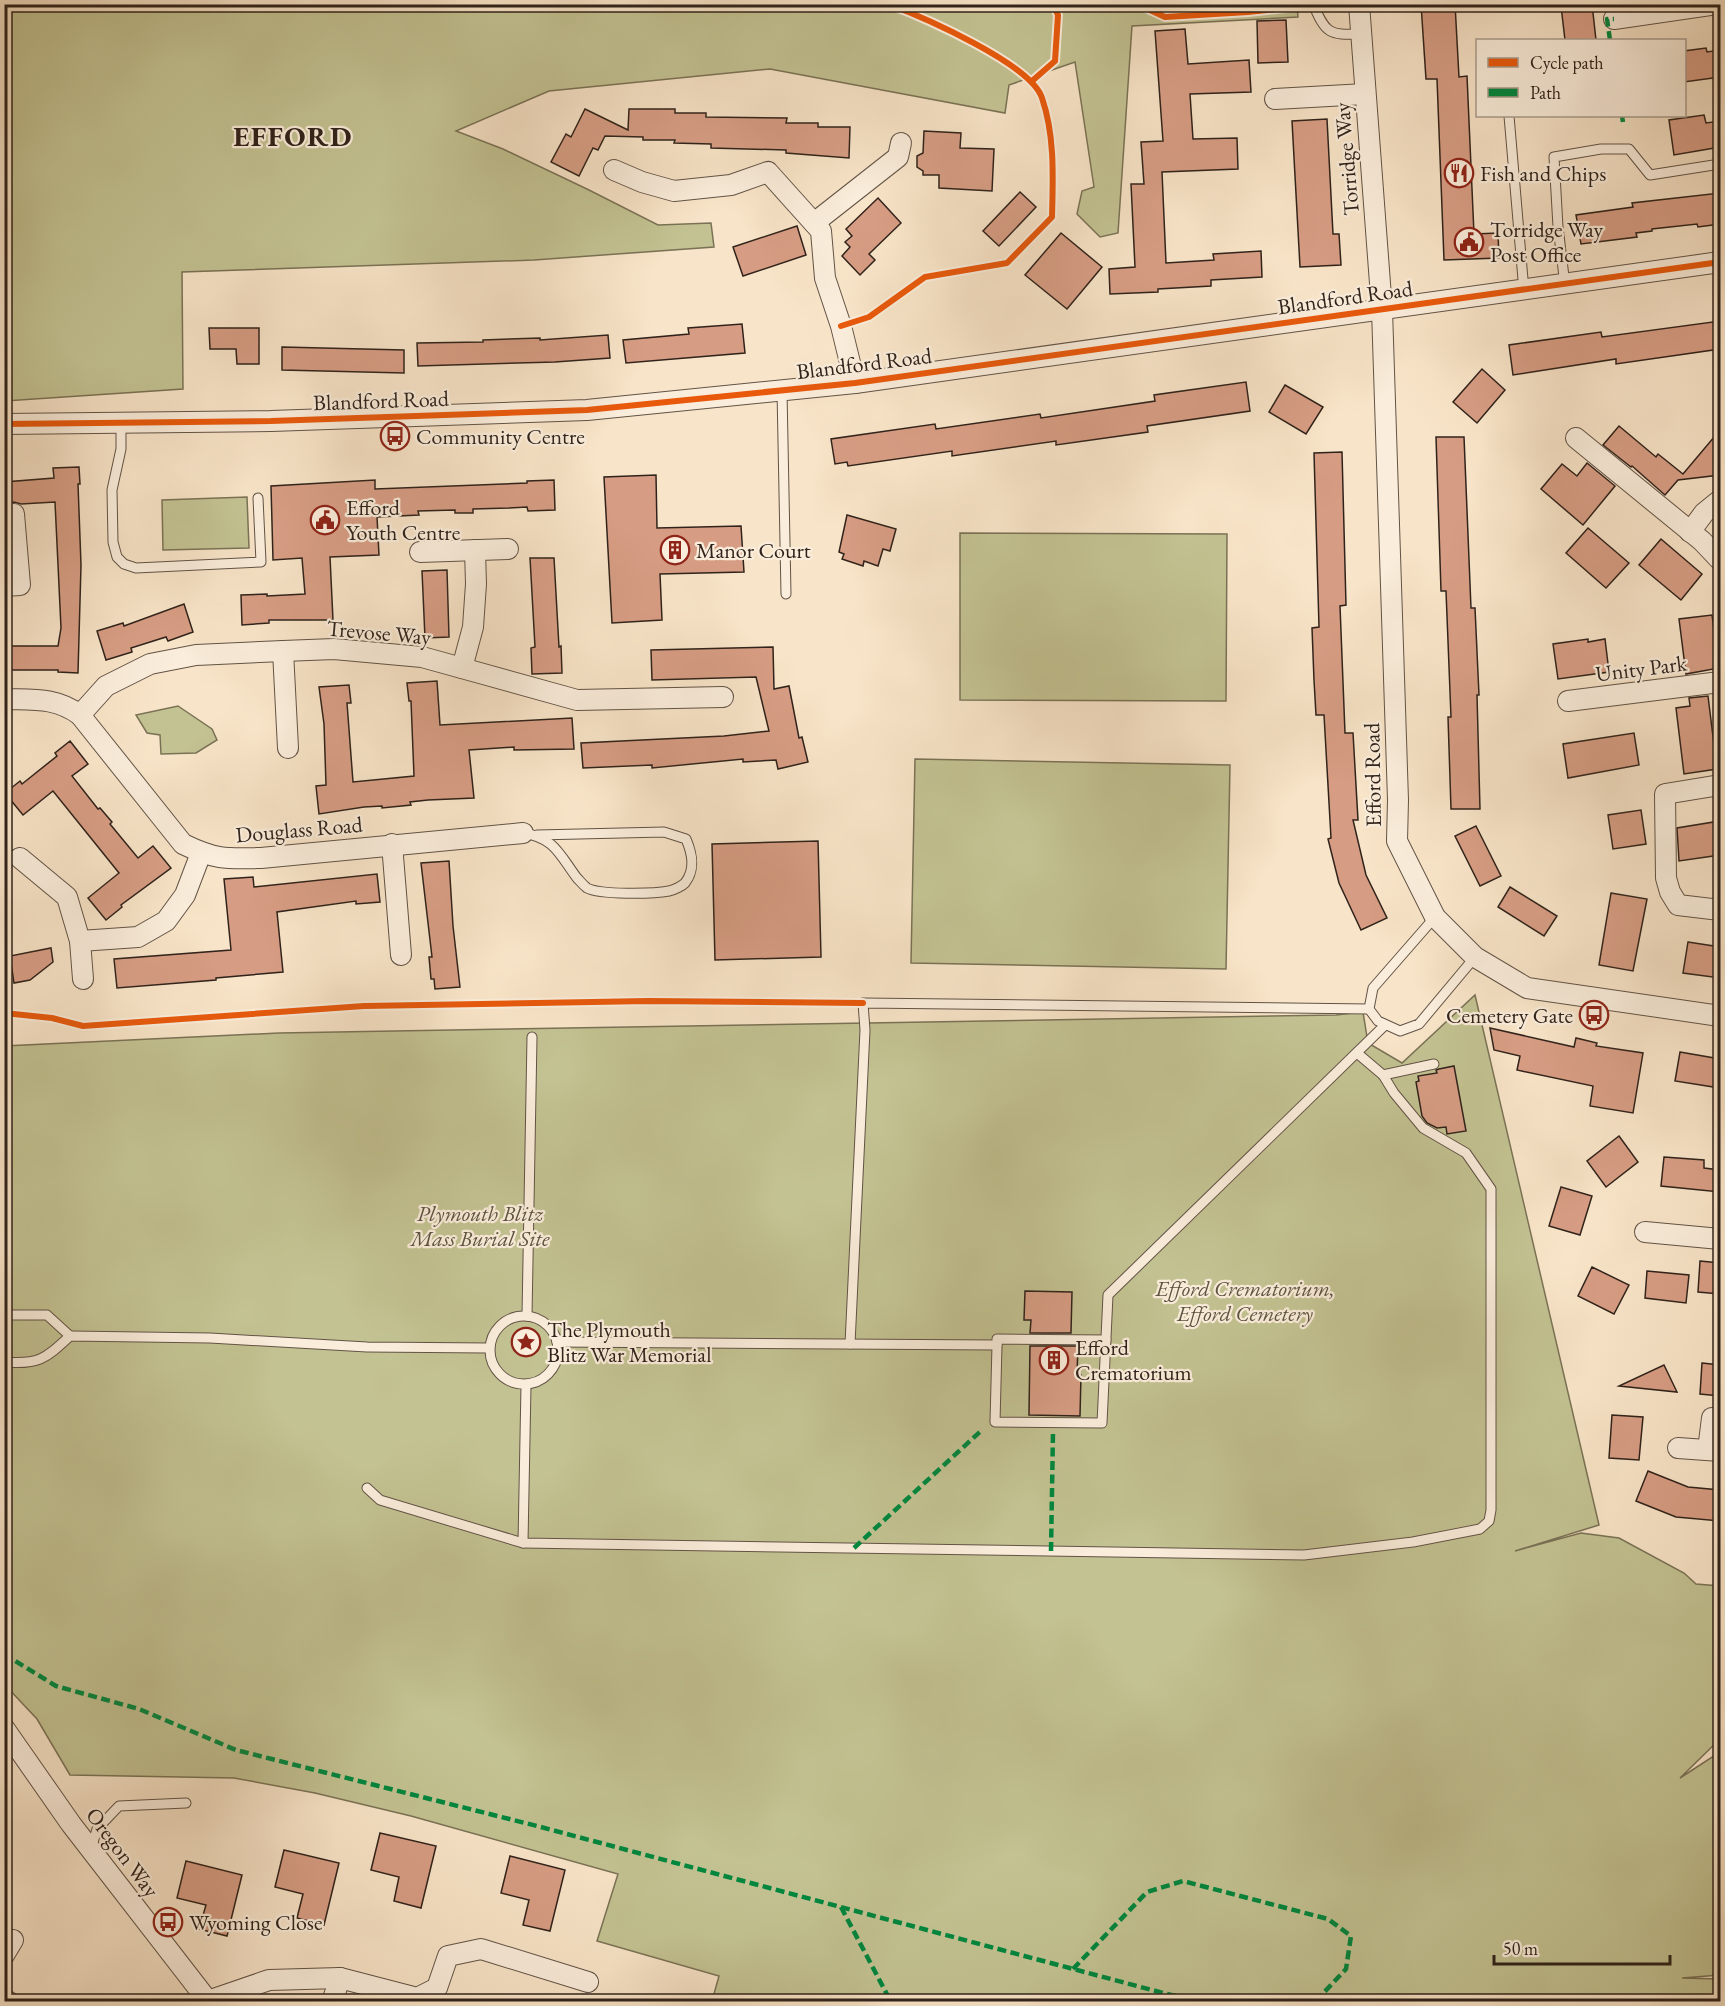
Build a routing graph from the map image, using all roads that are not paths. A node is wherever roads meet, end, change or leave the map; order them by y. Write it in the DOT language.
graph roads {
  1 [pos="1313,4"];
  2 [pos="1359,4"];
  3 [pos="1717,4"];
  4 [pos="1639,10"];
  5 [pos="1614,18"];
  6 [pos="1360,34"];
  7 [pos="1365,94"];
  8 [pos="1275,99"];
  9 [pos="1509,117"];
  10 [pos="901,143"];
  11 [pos="1720,164"];
  12 [pos="614,170"];
  13 [pos="814,223"];
  14 [pos="1720,262"];
  15 [pos="1565,285"];
  16 [pos="1524,291"];
  17 [pos="1382,310"];
  18 [pos="855,383"];
  19 [pos="782,391"];
  20 [pos="121,422"];
  21 [pos="4,424"];
  22 [pos="1576,438"];
  23 [pos="258,498"];
  24 [pos="1720,500"];
  25 [pos="14,514"];
  26 [pos="1690,532"];
  27 [pos="508,549"];
  28 [pos="475,550"];
  29 [pos="420,552"];
  30 [pos="1720,560"];
  31 [pos="4,586"];
  32 [pos="786,594"];
  33 [pos="283,651"];
  34 [pos="462,668"];
  35 [pos="1720,682"];
  36 [pos="723,697"];
  37 [pos="4,699"];
  38 [pos="1568,701"];
  39 [pos="80,715"];
  40 [pos="288,748"];
  41 [pos="1720,785"];
  42 [pos="530,834"];
  43 [pos="392,844"];
  44 [pos="201,853"];
  45 [pos="20,858"];
  46 [pos="1720,910"];
  47 [pos="1435,917"];
  48 [pos="80,941"];
  49 [pos="401,954"];
  50 [pos="1475,957"];
  51 [pos="83,979"];
  52 [pos="1369,1009"];
  53 [pos="1720,1016"];
  54 [pos="1384,1026"];
  55 [pos="531,1037"];
  56 [pos="1356,1053"];
  57 [pos="1434,1064"];
  58 [pos="1383,1075"];
  59 [pos="1645,1232"];
  60 [pos="1720,1239"];
  61 [pos="4,1315"];
  62 [pos="527,1316"];
  63 [pos="70,1336"];
  64 [pos="1106,1340"];
  65 [pos="557,1342"];
  66 [pos="850,1344"];
  67 [pos="997,1345"];
  68 [pos="489,1348"];
  69 [pos="4,1362"];
  70 [pos="526,1385"];
  71 [pos="1712,1418"];
  72 [pos="1678,1448"];
  73 [pos="1714,1451"];
  74 [pos="367,1488"];
  75 [pos="523,1543"];
  76 [pos="4,1728"];
  77 [pos="186,1803"];
  78 [pos="91,1850"];
  79 [pos="340,1978"];
  80 [pos="588,1982"];
  81 [pos="4,1999"];
  82 [pos="9,2001"];
  83 [pos="208,2001"];
  84 [pos="332,2001"];
  1 -- 6 [label="lane"];
  2 -- 6 [label="street, Torridge Way"];
  3 -- 4 [label="street"];
  4 -- 5 [label="street"];
  6 -- 7 [label="street, Torridge Way"];
  7 -- 8 [label="street"];
  7 -- 17 [label="street, Torridge Way"];
  9 -- 16 [label="lane"];
  10 -- 13 [label="street"];
  11 -- 15 [label="lane"];
  12 -- 13 [label="street"];
  13 -- 18 [label="street"];
  14 -- 15 [label="street, Blandford Road"];
  15 -- 16 [label="street, Blandford Road"];
  16 -- 17 [label="street, Blandford Road"];
  17 -- 18 [label="street, Blandford Road"];
  17 -- 47 [label="street, Efford Road"];
  18 -- 19 [label="street, Blandford Road"];
  19 -- 20 [label="street, Blandford Road"];
  19 -- 32 [label="lane"];
  20 -- 21 [label="street, Blandford Road"];
  20 -- 23 [label="lane"];
  22 -- 26 [label="street"];
  24 -- 26 [label="street"];
  25 -- 31 [label="street"];
  26 -- 30 [label="street"];
  27 -- 28 [label="street"];
  28 -- 29 [label="street"];
  28 -- 34 [label="street"];
  33 -- 34 [label="street, Trevose Way"];
  33 -- 39 [label="street, Trevose Way"];
  33 -- 40 [label="street"];
  34 -- 36 [label="street, Trevose Way"];
  35 -- 38 [label="street, Unity Park"];
  37 -- 39 [label="street, Douglass Road"];
  39 -- 44 [label="street, Douglass Road"];
  41 -- 46 [label="street"];
  42 -- 42 [label="lane"];
  42 -- 43 [label="street, Douglass Road"];
  43 -- 44 [label="street, Douglass Road"];
  43 -- 49 [label="street"];
  44 -- 48 [label="street"];
  45 -- 48 [label="street"];
  47 -- 50 [label="street, Efford Road"];
  47 -- 52 [label="lane"];
  48 -- 51 [label="street"];
  50 -- 53 [label="street, Efford Road"];
  50 -- 54 [label="lane"];
  52 -- 54 [label="lane"];
  52 -- 66 [label="lane"];
  54 -- 56 [label="lane"];
  55 -- 62 [label="lane"];
  56 -- 58 [label="lane"];
  56 -- 64 [label="lane"];
  57 -- 58 [label="lane"];
  58 -- 75 [label="lane"];
  59 -- 60 [label="street"];
  61 -- 63 [label="lane"];
  62 -- 65 [label="lane"];
  62 -- 68 [label="lane"];
  63 -- 68 [label="lane"];
  63 -- 69 [label="lane"];
  64 -- 67 [label="lane"];
  64 -- 67 [label="lane"];
  65 -- 66 [label="lane"];
  65 -- 70 [label="lane"];
  66 -- 67 [label="lane"];
  68 -- 70 [label="lane"];
  70 -- 75 [label="lane"];
  71 -- 73 [label="street"];
  72 -- 73 [label="street"];
  74 -- 75 [label="lane"];
  76 -- 78 [label="street, Oregon Way"];
  77 -- 78 [label="lane"];
  78 -- 83 [label="street, Oregon Way"];
  79 -- 80 [label="street"];
  79 -- 83 [label="street"];
  79 -- 84 [label="street"];
  81 -- 82 [label="street"];
}
